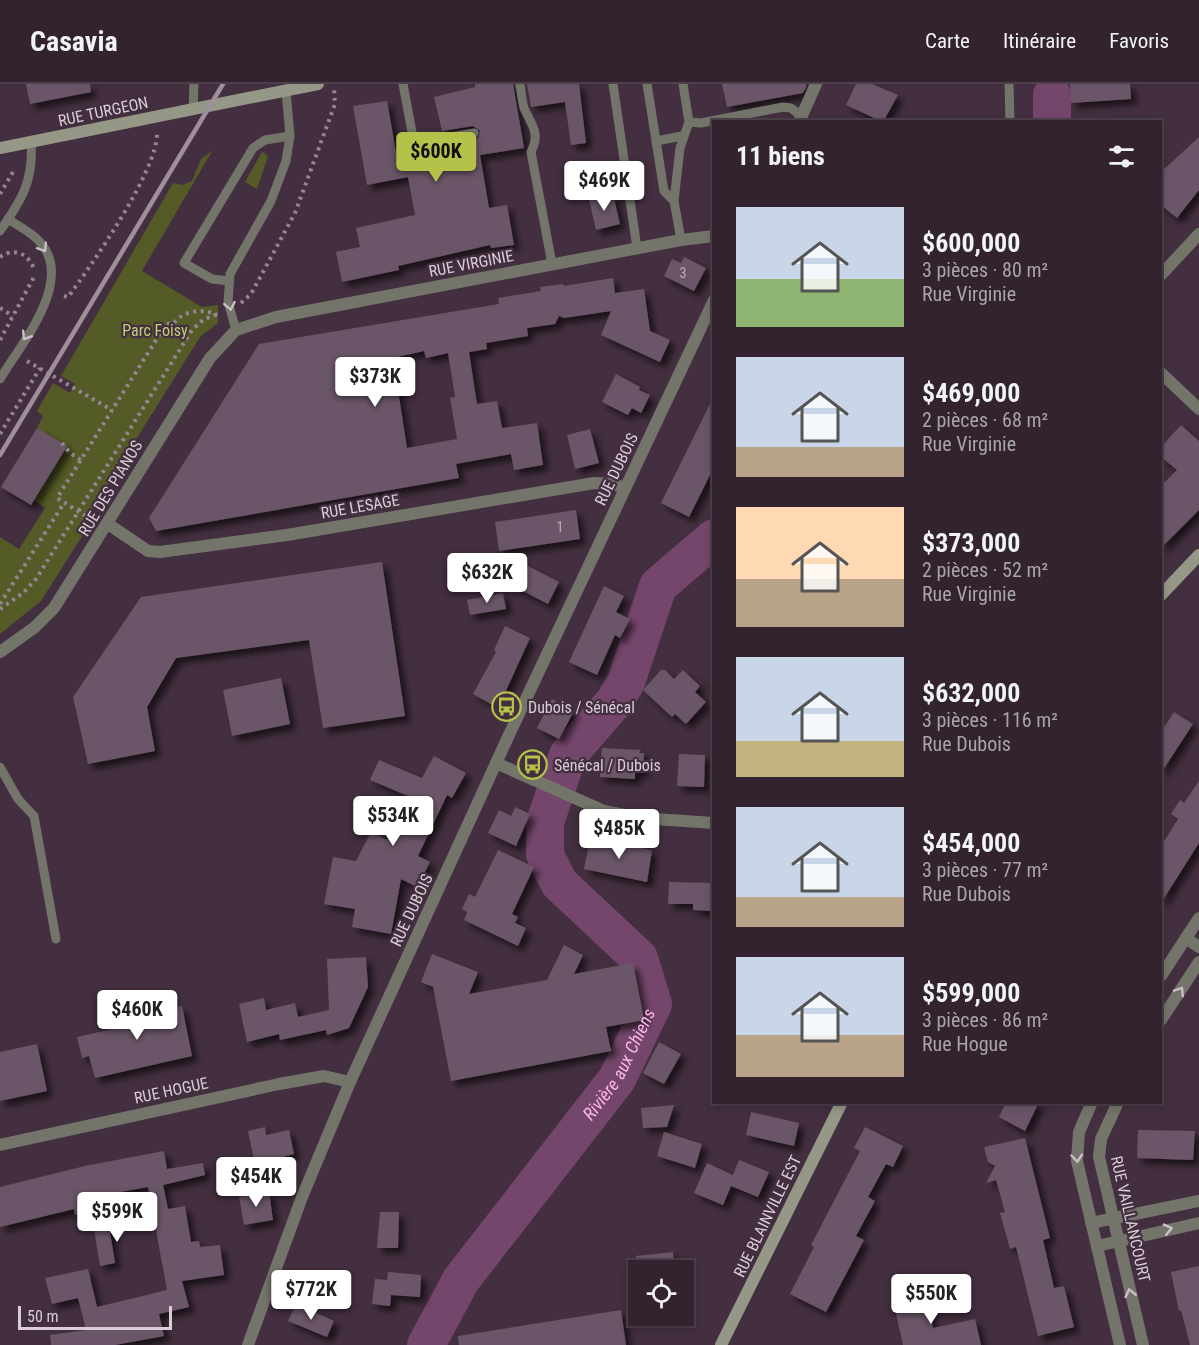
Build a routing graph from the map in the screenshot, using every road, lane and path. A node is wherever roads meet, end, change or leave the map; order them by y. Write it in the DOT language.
graph roads {
  1 [pos="194,84"];
  2 [pos="318,84"];
  3 [pos="333,84"];
  4 [pos="403,84"];
  5 [pos="520,84"];
  6 [pos="613,84"];
  7 [pos="647,84"];
  8 [pos="683,84"];
  9 [pos="816,84"];
  10 [pos="1010,84"];
  11 [pos="286,91"];
  12 [pos="193,110"];
  13 [pos="800,119"];
  14 [pos="716,120"];
  15 [pos="1010,120"];
  16 [pos="712,121"];
  17 [pos="689,122"];
  18 [pos="157,133"];
  19 [pos="474,133"];
  20 [pos="290,136"];
  21 [pos="682,136"];
  22 [pos="656,141"];
  23 [pos="31,142"];
  24 [pos="0,148"];
  25 [pos="13,172"];
  26 [pos="0,194"];
  27 [pos="674,201"];
  28 [pos="8,219"];
  29 [pos="0,231"];
  30 [pos="1199,234"];
  31 [pos="712,236"];
  32 [pos="681,240"];
  33 [pos="637,248"];
  34 [pos="0,257"];
  35 [pos="552,264"];
  36 [pos="1162,274"];
  37 [pos="229,281"];
  38 [pos="64,296"];
  39 [pos="239,304"];
  40 [pos="712,304"];
  41 [pos="0,308"];
  42 [pos="13,316"];
  43 [pos="236,330"];
  44 [pos="0,340"];
  45 [pos="27,361"];
  46 [pos="40,368"];
  47 [pos="1162,374"];
  48 [pos="0,379"];
  49 [pos="1199,409"];
  50 [pos="112,410"];
  51 [pos="0,434"];
  52 [pos="62,442"];
  53 [pos="81,460"];
  54 [pos="625,488"];
  55 [pos="64,503"];
  56 [pos="78,512"];
  57 [pos="92,520"];
  58 [pos="108,524"];
  59 [pos="1199,555"];
  60 [pos="1162,594"];
  61 [pos="0,604"];
  62 [pos="0,609"];
  63 [pos="0,652"];
  64 [pos="496,763"];
  65 [pos="0,767"];
  66 [pos="712,823"];
  67 [pos="1199,918"];
  68 [pos="1186,938"];
  69 [pos="56,939"];
  70 [pos="1199,947"];
  71 [pos="1199,962"];
  72 [pos="1162,974"];
  73 [pos="1162,1018"];
  74 [pos="350,1082"];
  75 [pos="841,1104"];
  76 [pos="1091,1104"];
  77 [pos="1117,1104"];
  78 [pos="0,1145"];
  79 [pos="1199,1201"];
  80 [pos="1114,1219"];
  81 [pos="1091,1223"];
  82 [pos="1199,1223"];
  83 [pos="1118,1241"];
  84 [pos="1096,1246"];
  85 [pos="248,1345"];
  86 [pos="722,1345"];
  87 [pos="1120,1345"];
  88 [pos="1143,1345"];
  1 -- 12 [label="lane"];
  2 -- 11 [label="street, RUE TURGEON"];
  3 -- 39 [label="path"];
  4 -- 19 [label="lane"];
  5 -- 35 [label="lane"];
  6 -- 33 [label="lane"];
  7 -- 22 [label="lane"];
  8 -- 17 [label="lane"];
  9 -- 13 [label="street"];
  10 -- 15 [label="lane"];
  11 -- 12 [label="street, RUE TURGEON"];
  11 -- 20 [label="lane"];
  12 -- 23 [label="street, RUE TURGEON"];
  13 -- 14 [label="lane"];
  16 -- 17 [label="lane"];
  17 -- 21 [label="lane"];
  18 -- 38 [label="path"];
  20 -- 37 [label="lane"];
  20 -- 37 [label="lane"];
  21 -- 22 [label="lane"];
  21 -- 27 [label="lane"];
  22 -- 27 [label="lane"];
  23 -- 24 [label="street, RUE TURGEON"];
  23 -- 28 [label="lane"];
  25 -- 26 [label="path"];
  27 -- 32 [label="lane"];
  28 -- 29 [label="lane"];
  28 -- 48 [label="lane, one-way"];
  30 -- 36 [label="street"];
  31 -- 32 [label="street, RUE VIRGINIE"];
  32 -- 33 [label="street, RUE VIRGINIE"];
  33 -- 35 [label="street, RUE VIRGINIE"];
  34 -- 42 [label="path"];
  35 -- 43 [label="street, RUE VIRGINIE"];
  37 -- 43 [label="lane, one-way"];
  40 -- 54 [label="street, RUE DUBOIS"];
  41 -- 42 [label="path"];
  42 -- 44 [label="path"];
  43 -- 58 [label="street, RUE DES PIANOS"];
  45 -- 46 [label="path"];
  46 -- 50 [label="path"];
  46 -- 51 [label="path"];
  47 -- 49 [label="street"];
  50 -- 53 [label="path"];
  50 -- 56 [label="path, RUE DES PIANOS"];
  52 -- 53 [label="path"];
  53 -- 55 [label="path"];
  54 -- 58 [label="street, RUE LESAGE"];
  54 -- 64 [label="street, RUE DUBOIS"];
  55 -- 56 [label="path"];
  55 -- 61 [label="path"];
  56 -- 57 [label="path"];
  56 -- 62 [label="path, RUE DES PIANOS"];
  58 -- 63 [label="street, RUE DES PIANOS"];
  59 -- 60 [label="street"];
  64 -- 66 [label="street"];
  64 -- 74 [label="street, RUE DUBOIS"];
  65 -- 69 [label="lane"];
  67 -- 68 [label="street"];
  68 -- 70 [label="street"];
  68 -- 72 [label="street"];
  73 -- 71 [label="street, one-way"];
  74 -- 78 [label="street, RUE HOGUE"];
  74 -- 85 [label="street, RUE DUBOIS"];
  75 -- 86 [label="street, RUE BLAINVILLE EST"];
  76 -- 81 [label="street, one-way"];
  77 -- 80 [label="street, RUE VAILLANCOURT"];
  79 -- 80 [label="street"];
  80 -- 81 [label="street"];
  80 -- 83 [label="street, RUE VAILLANCOURT"];
  81 -- 84 [label="street"];
  83 -- 82 [label="street, one-way"];
  83 -- 84 [label="street"];
  88 -- 83 [label="street, RUE VAILLANCOURT, one-way"];
  84 -- 87 [label="street"];
}
